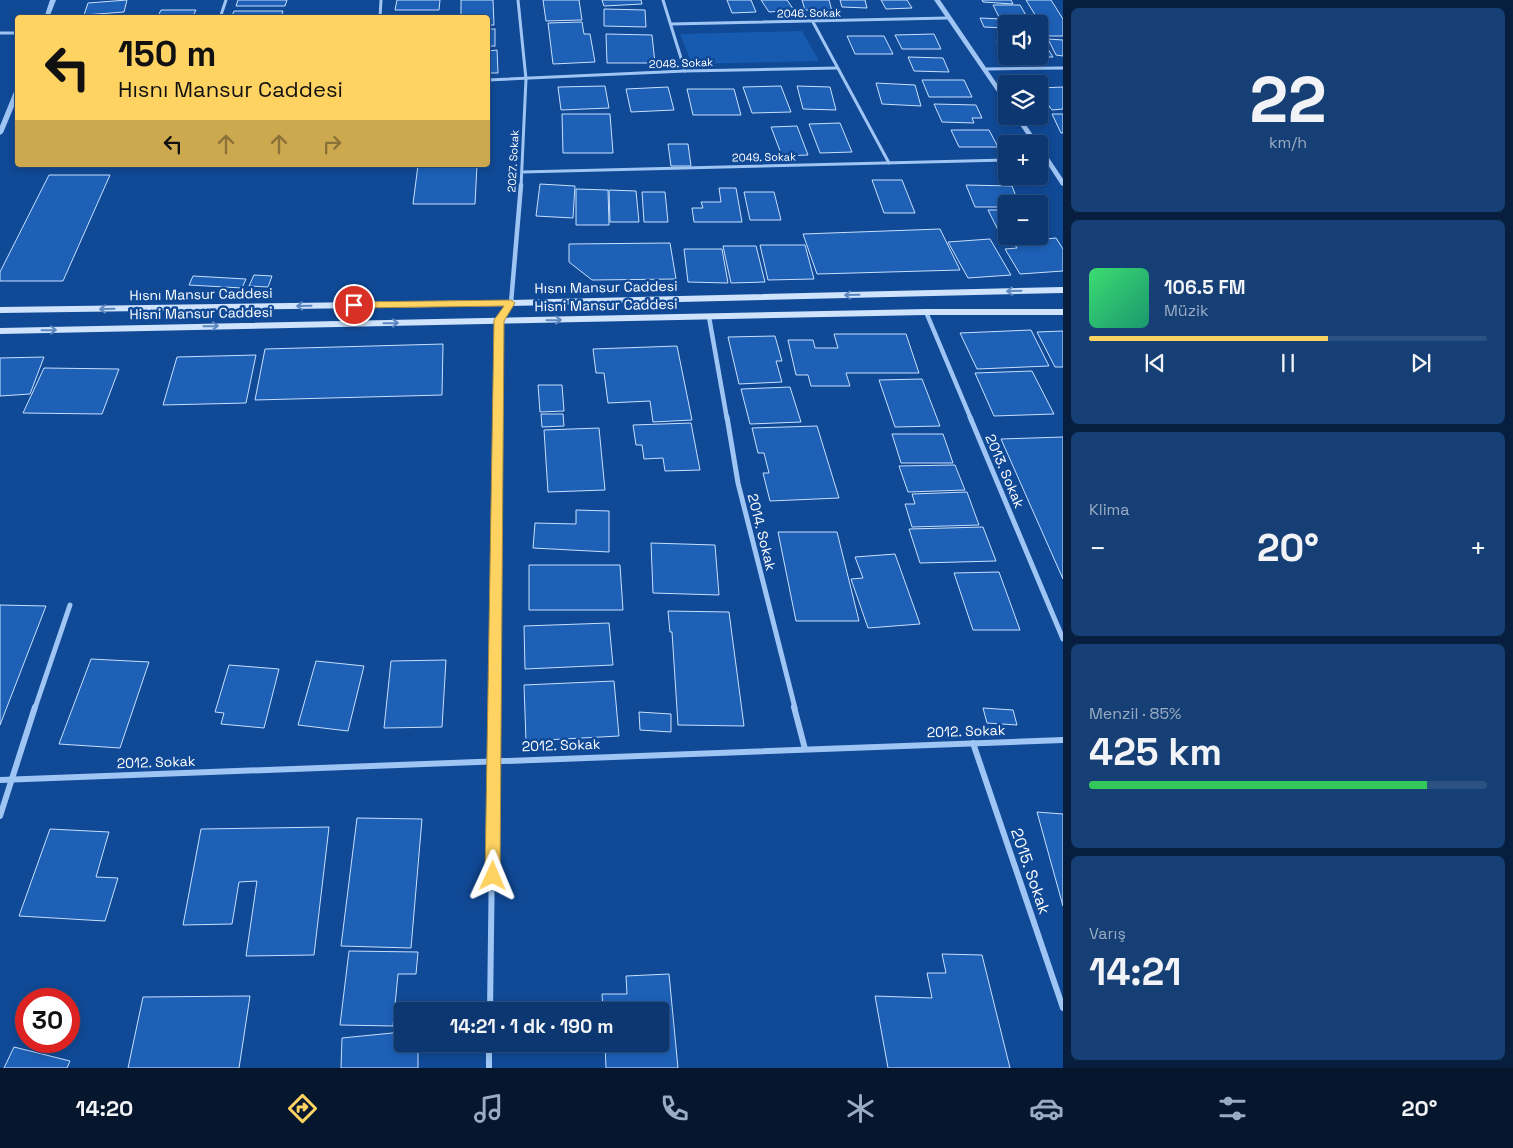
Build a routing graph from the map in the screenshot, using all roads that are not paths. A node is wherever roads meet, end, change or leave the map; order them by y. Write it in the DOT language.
graph roads {
  1 [pos="53,0"];
  2 [pos="226,0"];
  3 [pos="382,0"];
  4 [pos="518,0"];
  5 [pos="664,0"];
  6 [pos="936,0"];
  7 [pos="47,15"];
  8 [pos="221,15"];
  9 [pos="380,15"];
  10 [pos="947,18"];
  11 [pos="813,22"];
  12 [pos="671,24"];
  13 [pos="0,33"];
  14 [pos="15,33"];
  15 [pos="837,68"];
  16 [pos="1063,68"];
  17 [pos="984,69"];
  18 [pos="685,71"];
  19 [pos="526,79"];
  20 [pos="490,80"];
  21 [pos="998,89"];
  22 [pos="15,95"];
  23 [pos="3,118"];
  24 [pos="0,132"];
  25 [pos="998,160"];
  26 [pos="1048,160"];
  27 [pos="889,163"];
  28 [pos="522,172"];
  29 [pos="1063,184"];
  30 [pos="1063,290"];
  31 [pos="511,303"];
  32 [pos="0,310"];
  33 [pos="926,312"];
  34 [pos="1063,312"];
  35 [pos="709,317"];
  36 [pos="499,320"];
  37 [pos="0,330"];
  38 [pos="70,606"];
  39 [pos="1063,639"];
  40 [pos="1063,740"];
  41 [pos="973,743"];
  42 [pos="805,749"];
  43 [pos="495,760"];
  44 [pos="0,780"];
  45 [pos="10,780"];
  46 [pos="0,816"];
  47 [pos="490,1002"];
  48 [pos="1063,1008"];
  49 [pos="489,1052"];
  50 [pos="489,1068"];
  1 -- 7 [label="street"];
  2 -- 8 [label="street"];
  3 -- 9 [label="street"];
  4 -- 19 [label="street, 2027. Sokak"];
  5 -- 12 [label="street"];
  6 -- 10 [label="street"];
  10 -- 11 [label="street, 2046. Sokak"];
  10 -- 17 [label="street"];
  11 -- 12 [label="street, 2046. Sokak"];
  11 -- 15 [label="street"];
  12 -- 18 [label="street"];
  13 -- 14 [label="street"];
  15 -- 18 [label="street, 2048. Sokak"];
  15 -- 27 [label="street"];
  16 -- 17 [label="street"];
  17 -- 21 [label="street"];
  18 -- 19 [label="street, 2048. Sokak"];
  19 -- 20 [label="street, 2048. Sokak"];
  19 -- 28 [label="street, 2027. Sokak"];
  22 -- 23 [label="street"];
  23 -- 24 [label="street"];
  25 -- 27 [label="street, 2049. Sokak"];
  26 -- 29 [label="street"];
  27 -- 28 [label="street, 2049. Sokak"];
  28 -- 31 [label="street, 2027. Sokak"];
  30 -- 31 [label="main road, Hısnı Mansur Caddesi, one-way"];
  31 -- 32 [label="main road, Hısnı Mansur Caddesi, one-way"];
  31 -- 36 [label="street"];
  33 -- 34 [label="main road, Hisni Mansur Caddesi"];
  33 -- 35 [label="main road, Hisni Mansur Caddesi"];
  33 -- 39 [label="street, 2013. Sokak"];
  36 -- 35 [label="main road, Hisni Mansur Caddesi, one-way"];
  35 -- 42 [label="street, 2014. Sokak"];
  37 -- 36 [label="main road, Hisni Mansur Caddesi, one-way"];
  36 -- 43 [label="street"];
  38 -- 45 [label="street"];
  40 -- 41 [label="street, 2012. Sokak"];
  41 -- 42 [label="street, 2012. Sokak"];
  41 -- 48 [label="street, 2015. Sokak"];
  42 -- 43 [label="street, 2012. Sokak"];
  43 -- 45 [label="street, 2012. Sokak"];
  43 -- 47 [label="street"];
  44 -- 45 [label="street, 2012. Sokak"];
  45 -- 46 [label="street"];
  49 -- 50 [label="street"];
}
